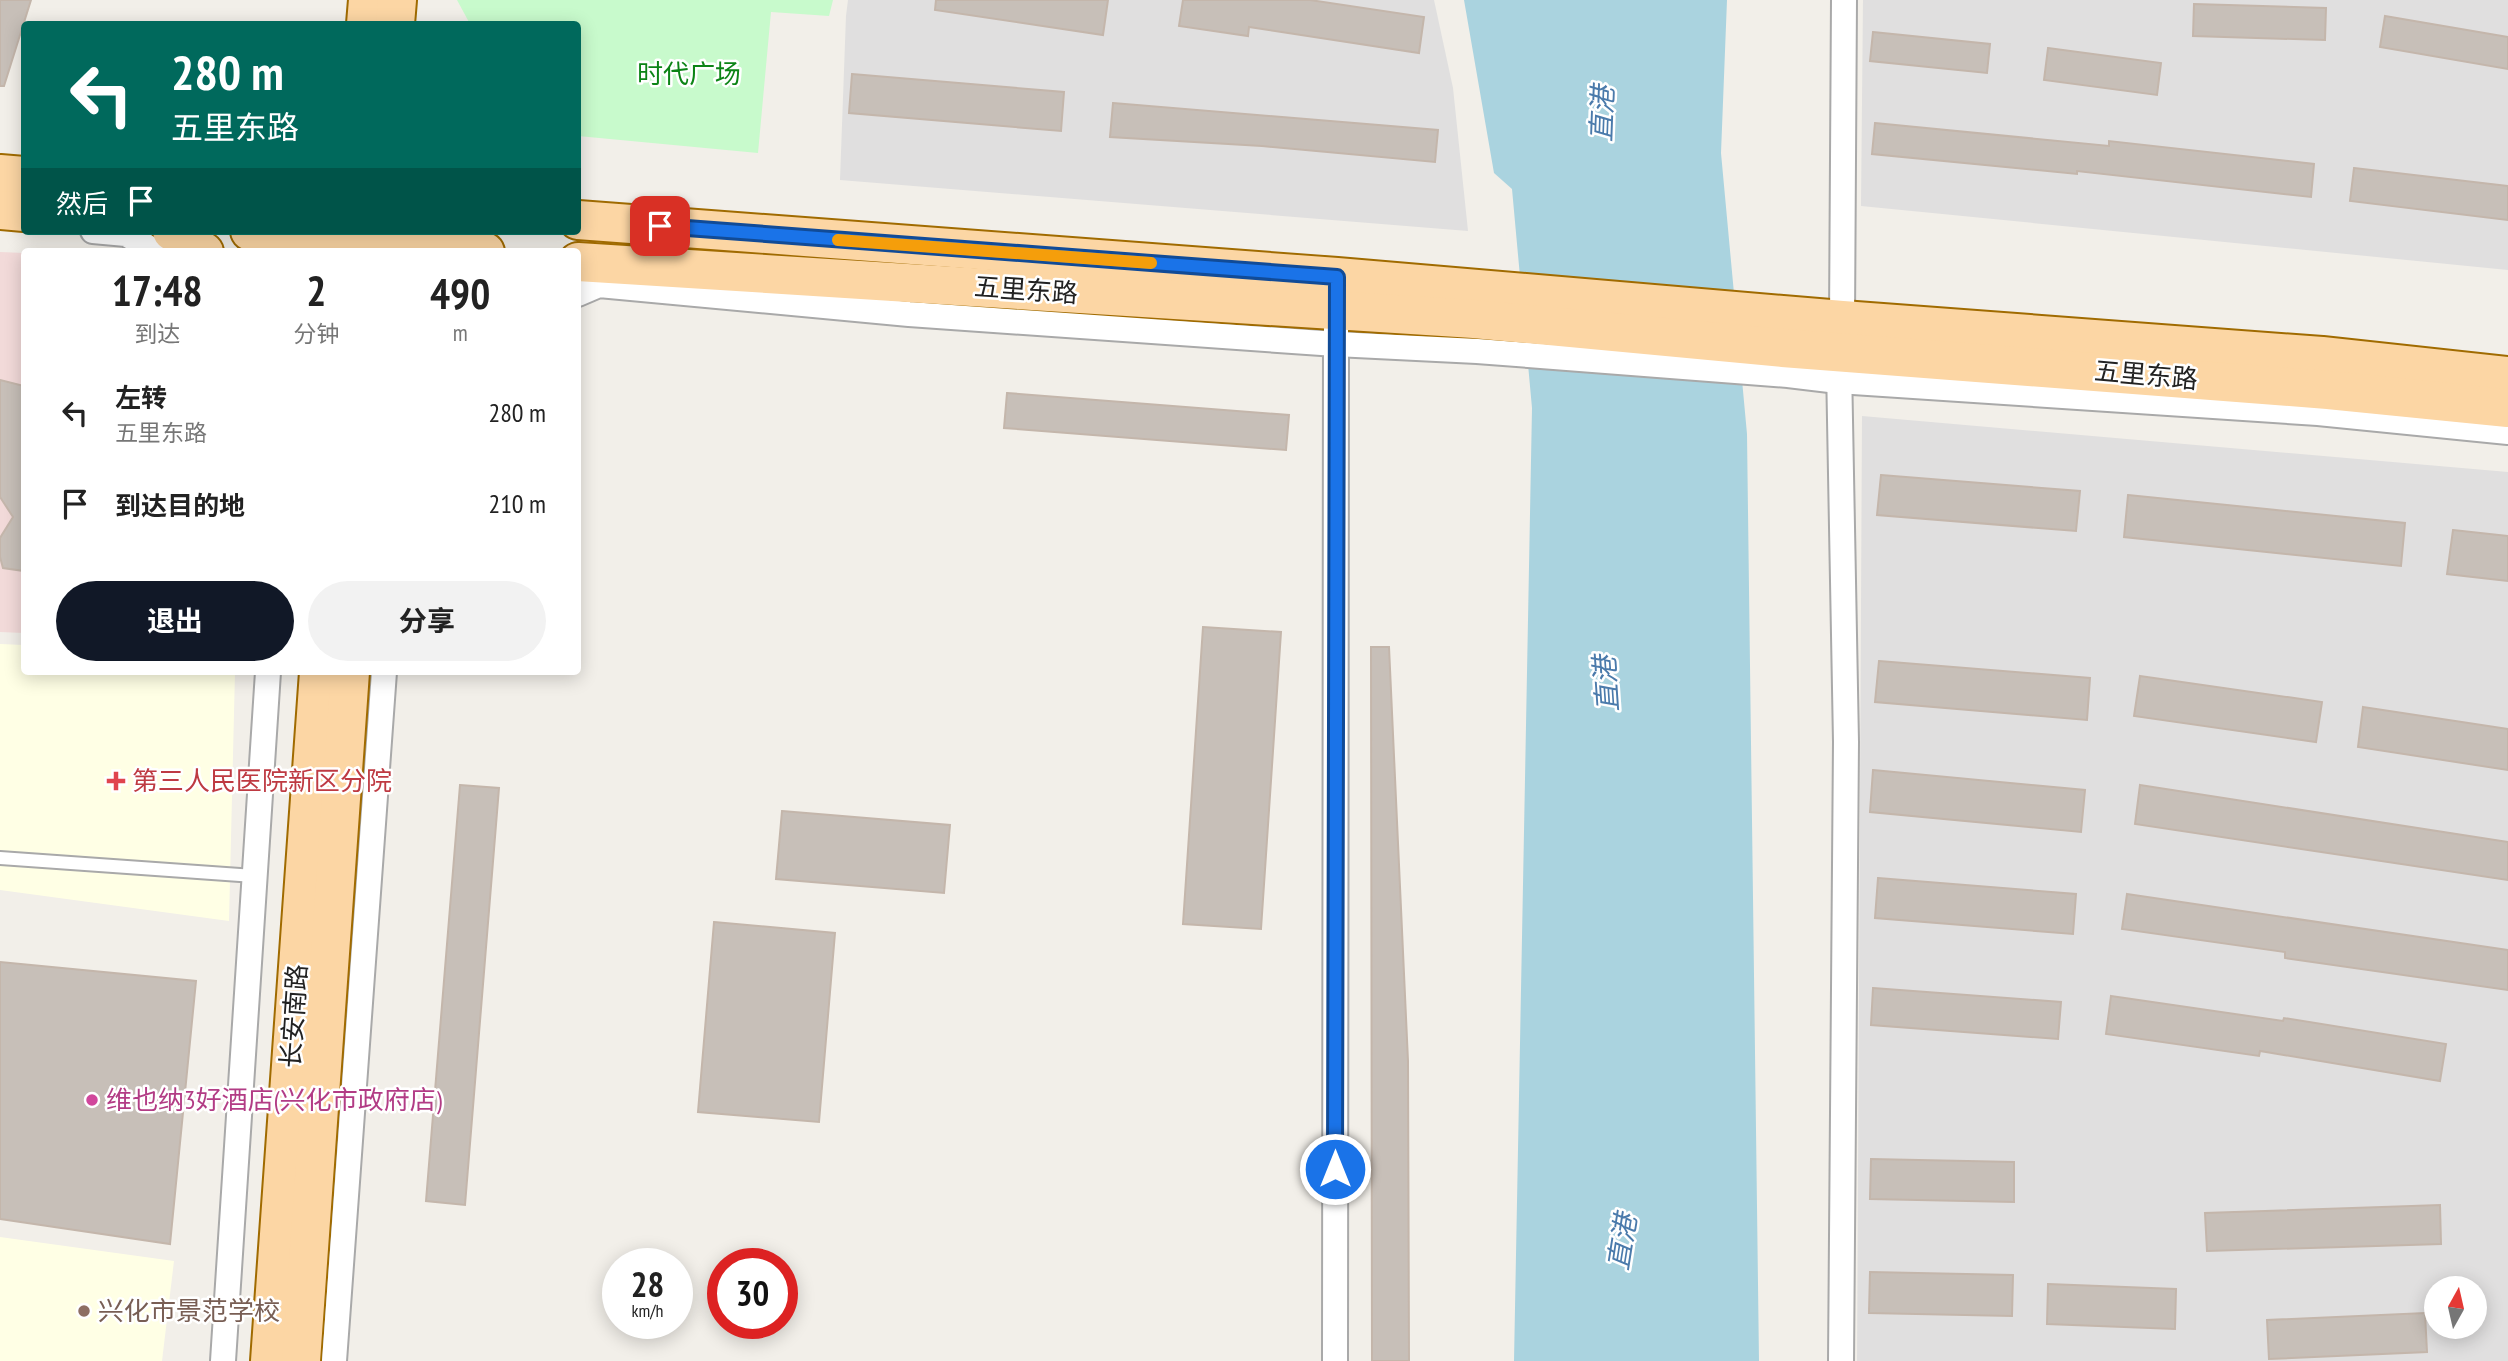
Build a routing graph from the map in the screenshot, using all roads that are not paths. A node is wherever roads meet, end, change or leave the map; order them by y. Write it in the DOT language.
graph roads {
  1 [pos="1844,0"];
  2 [pos="0,174"];
  3 [pos="21,176"];
  4 [pos="0,210"];
  5 [pos="21,212"];
  6 [pos="581,220"];
  7 [pos="0,224"];
  8 [pos="21,226"];
  9 [pos="128,235"];
  10 [pos="178,235"];
  11 [pos="296,235"];
  12 [pos="366,241"];
  13 [pos="149,248"];
  14 [pos="198,248"];
  15 [pos="442,248"];
  16 [pos="581,272"];
  17 [pos="1336,310"];
  18 [pos="1840,351"];
  19 [pos="2508,376"];
  20 [pos="2508,408"];
  21 [pos="2508,432"];
  22 [pos="268,675"];
  23 [pos="318,675"];
  24 [pos="350,675"];
  25 [pos="384,675"];
  26 [pos="0,858"];
  27 [pos="254,876"];
  28 [pos="223,1361"];
  29 [pos="270,1361"];
  30 [pos="302,1361"];
  31 [pos="334,1361"];
  32 [pos="1335,1361"];
  33 [pos="1841,1361"];
  1 -- 18 [label="street"];
  2 -- 3 [label="main road"];
  4 -- 5 [label="main road"];
  6 -- 17 [label="main road, 五里东路"];
  7 -- 8 [label="street"];
  9 -- 13 [label="street"];
  10 -- 14 [label="main road"];
  11 -- 12 [label="main road"];
  12 -- 15 [label="main road"];
  16 -- 17 [label="main road, 五里东路"];
  17 -- 18 [label="main road, 五里东路"];
  17 -- 32 [label="street"];
  18 -- 19 [label="main road, 五里东路"];
  18 -- 20 [label="main road, 五里东路"];
  18 -- 21 [label="street"];
  18 -- 33 [label="street"];
  22 -- 27 [label="street"];
  23 -- 29 [label="main road, 长安南路"];
  24 -- 30 [label="main road, 长安南路"];
  25 -- 31 [label="street"];
  26 -- 27 [label="lane"];
  27 -- 28 [label="street"];
}
